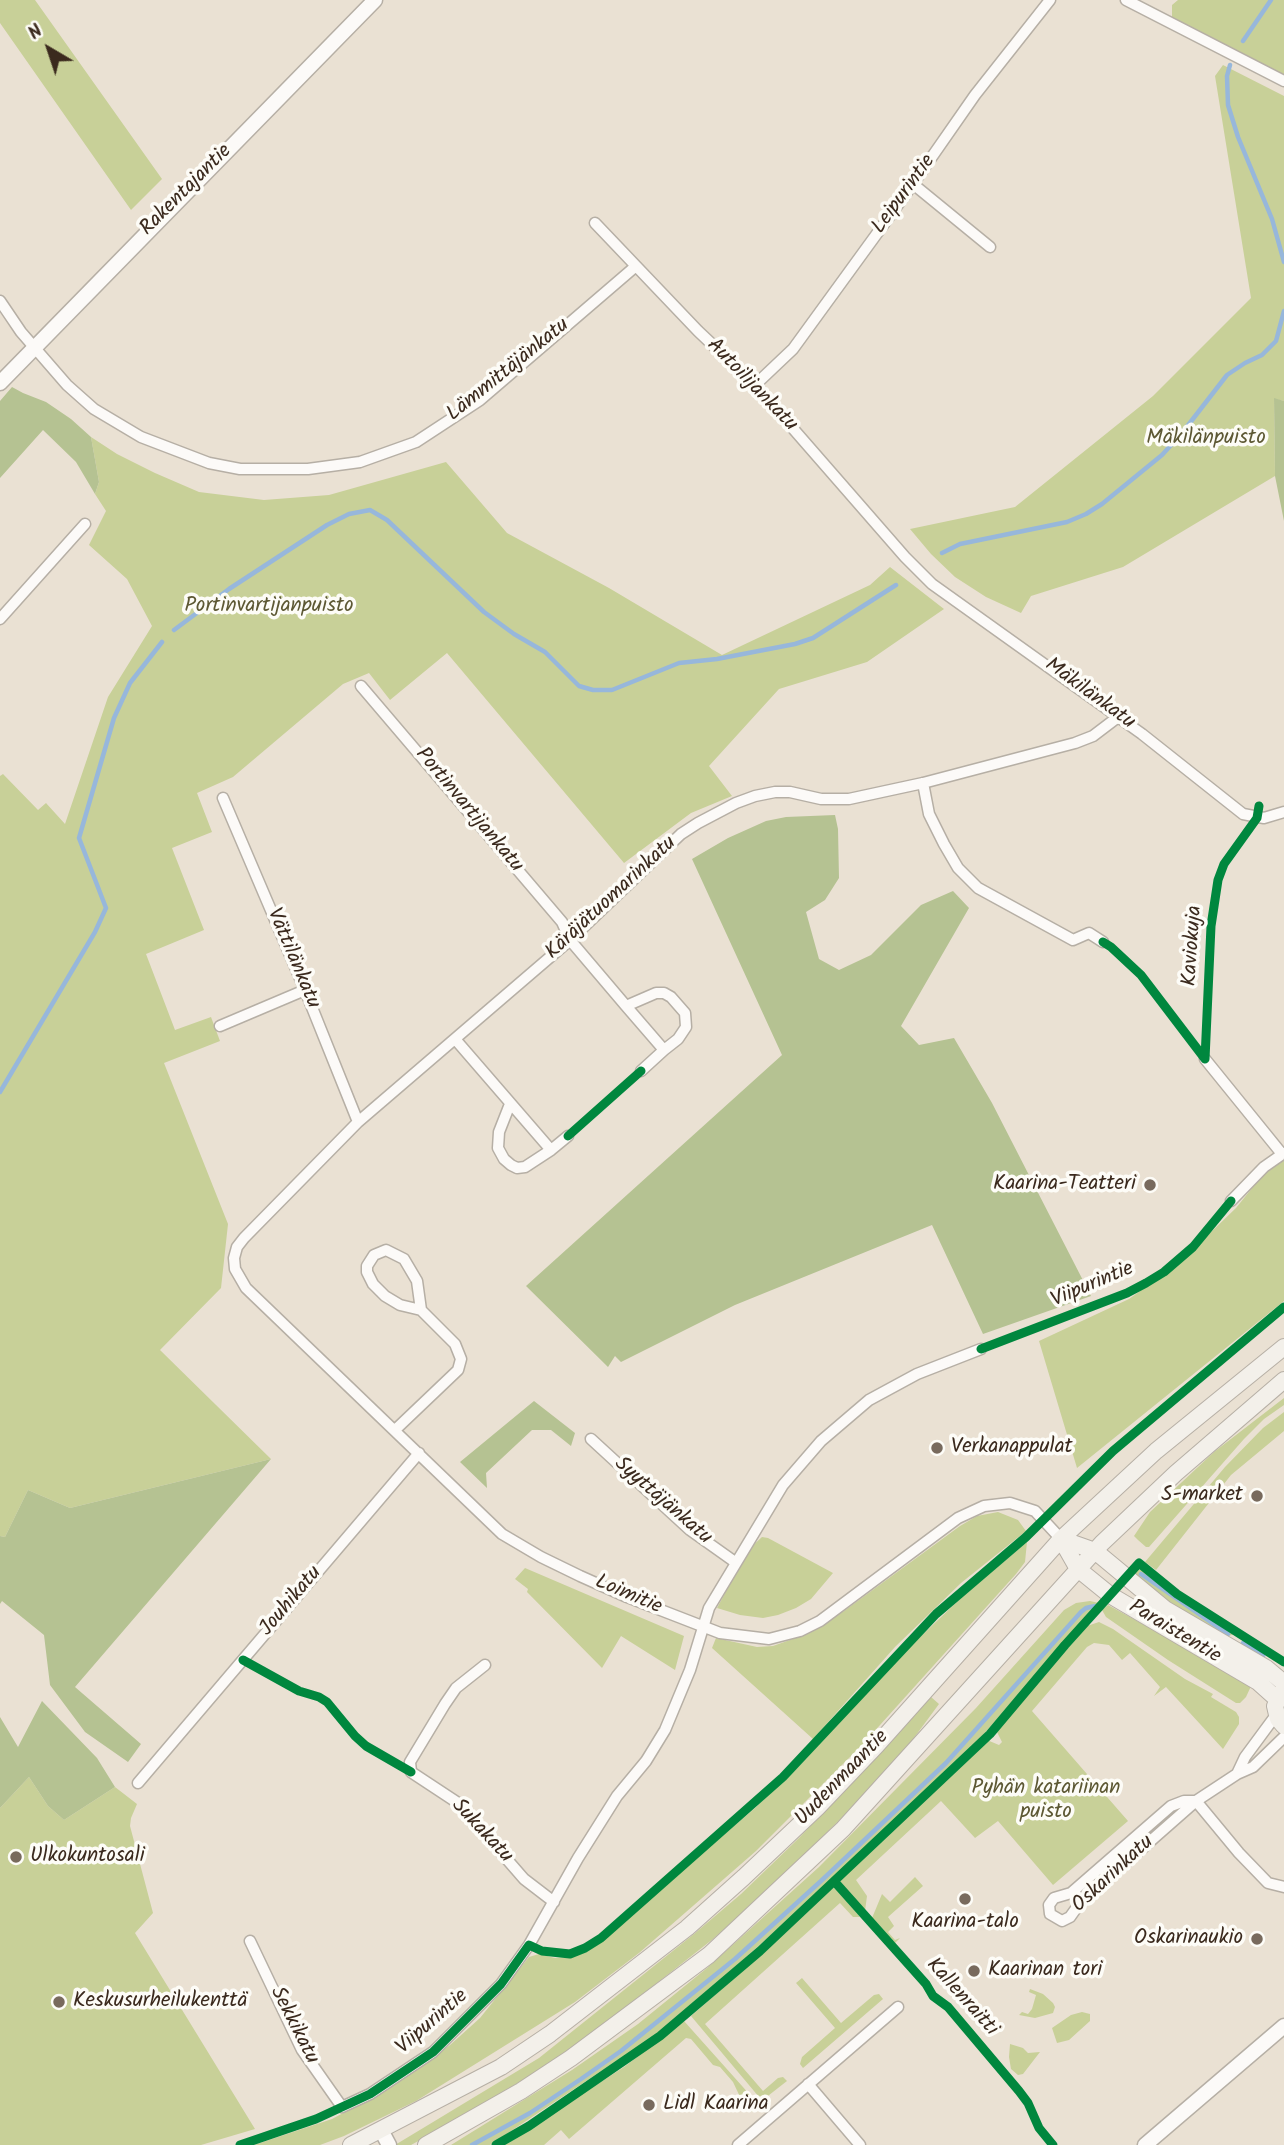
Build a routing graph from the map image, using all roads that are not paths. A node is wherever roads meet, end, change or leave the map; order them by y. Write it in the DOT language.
graph roads {
  1 [pos="375,0"];
  2 [pos="1050,0"];
  3 [pos="1126,0"];
  4 [pos="1284,81"];
  5 [pos="913,184"];
  6 [pos="595,223"];
  7 [pos="990,247"];
  8 [pos="636,266"];
  9 [pos="0,301"];
  10 [pos="34,348"];
  11 [pos="0,383"];
  12 [pos="755,385"];
  13 [pos="85,524"];
  14 [pos="901,553"];
  15 [pos="0,619"];
  16 [pos="361,686"];
  17 [pos="1118,717"];
  18 [pos="923,783"];
  19 [pos="223,798"];
  20 [pos="1284,812"];
  21 [pos="569,940"];
  22 [pos="1103,942"];
  23 [pos="305,990"];
  24 [pos="626,1006"];
  25 [pos="220,1026"];
  26 [pos="456,1038"];
  27 [pos="664,1051"];
  28 [pos="1205,1059"];
  29 [pos="641,1071"];
  30 [pos="510,1104"];
  31 [pos="358,1122"];
  32 [pos="568,1136"];
  33 [pos="551,1150"];
  34 [pos="1283,1153"];
  35 [pos="1231,1201"];
  36 [pos="246,1288"];
  37 [pos="421,1310"];
  38 [pos="1284,1348"];
  39 [pos="981,1349"];
  40 [pos="1284,1380"];
  41 [pos="395,1430"];
  42 [pos="591,1439"];
  43 [pos="419,1453"];
  44 [pos="1061,1539"];
  45 [pos="1095,1551"];
  46 [pos="735,1562"];
  47 [pos="1078,1569"];
  48 [pos="702,1626"];
  49 [pos="485,1665"];
  50 [pos="1284,1683"];
  51 [pos="1280,1708"];
  52 [pos="1284,1737"];
  53 [pos="1237,1774"];
  54 [pos="138,1783"];
  55 [pos="1196,1801"];
  56 [pos="1284,1887"];
  57 [pos="554,1902"];
  58 [pos="250,1941"];
  59 [pos="898,2007"];
  60 [pos="1284,2026"];
  61 [pos="808,2084"];
  62 [pos="342,2106"];
  63 [pos="385,2138"];
  64 [pos="358,2144"];
  65 [pos="426,2145"];
  66 [pos="738,2145"];
  67 [pos="860,2145"];
  68 [pos="1144,2145"];
  1 -- 10 [label="street, Rakentajantie"];
  2 -- 5 [label="street, Leipurintie"];
  3 -- 4 [label="street"];
  5 -- 7 [label="street"];
  5 -- 12 [label="street, Leipurintie"];
  6 -- 8 [label="street, Autoilijankatu"];
  8 -- 10 [label="street, Lämmittäjänkatu"];
  8 -- 12 [label="street, Autoilijankatu"];
  9 -- 10 [label="street, Lämmittäjänkatu"];
  10 -- 11 [label="street, Rakentajantie"];
  12 -- 14 [label="street, Autoilijankatu"];
  13 -- 15 [label="street"];
  14 -- 17 [label="street, Mäkilänkatu"];
  16 -- 21 [label="street, Portinvartijankatu"];
  17 -- 18 [label="street, Käräjätuomarinkatu"];
  17 -- 20 [label="street, Mäkilänkatu"];
  18 -- 21 [label="street, Käräjätuomarinkatu"];
  18 -- 22 [label="street"];
  19 -- 23 [label="street, Vättilänkatu"];
  21 -- 24 [label="street, Portinvartijankatu"];
  21 -- 26 [label="street, Käräjätuomarinkatu"];
  23 -- 25 [label="street"];
  23 -- 31 [label="street, Vättilänkatu"];
  24 -- 27 [label="street, Portinvartijankatu"];
  24 -- 27 [label="street"];
  26 -- 30 [label="street"];
  26 -- 31 [label="street, Käräjätuomarinkatu"];
  27 -- 29 [label="street"];
  28 -- 34 [label="street"];
  30 -- 33 [label="street"];
  30 -- 33 [label="street"];
  31 -- 36 [label="street, Käräjätuomarinkatu"];
  32 -- 33 [label="street"];
  34 -- 35 [label="street"];
  36 -- 41 [label="street, Loimitie"];
  37 -- 37 [label="street"];
  37 -- 41 [label="street"];
  38 -- 44 [label="main road, Uudenmaantie"];
  39 -- 46 [label="street, Viipurintie"];
  40 -- 45 [label="main road, Uudenmaantie"];
  41 -- 43 [label="street, Loimitie"];
  42 -- 46 [label="street, Syyttäjänkatu"];
  43 -- 48 [label="street, Loimitie"];
  43 -- 54 [label="street, Jouhikatu"];
  44 -- 45 [label="main road, Paraistentie"];
  44 -- 47 [label="main road, Paraistentie"];
  44 -- 48 [label="street, Loimitie"];
  44 -- 63 [label="main road, Uudenmaantie"];
  45 -- 47 [label="main road, Uudenmaantie"];
  45 -- 50 [label="main road, Paraistentie"];
  46 -- 48 [label="street, Viipurintie"];
  47 -- 51 [label="main road, Paraistentie"];
  47 -- 65 [label="main road, Uudenmaantie"];
  48 -- 57 [label="street, Viipurintie"];
  49 -- 57 [label="street, Sukakatu"];
  51 -- 53 [label="street, Oskarinkatu"];
  52 -- 53 [label="street, Oskarinkatu"];
  53 -- 55 [label="street, Oskarinkatu"];
  55 -- 55 [label="street, Oskarinkatu"];
  55 -- 56 [label="street"];
  57 -- 62 [label="street, Viipurintie"];
  58 -- 62 [label="street, Sekkikatu"];
  59 -- 61 [label="street"];
  60 -- 68 [label="street"];
  61 -- 66 [label="street"];
  61 -- 67 [label="street"];
  63 -- 64 [label="main road, Uudenmaantie"];
}
